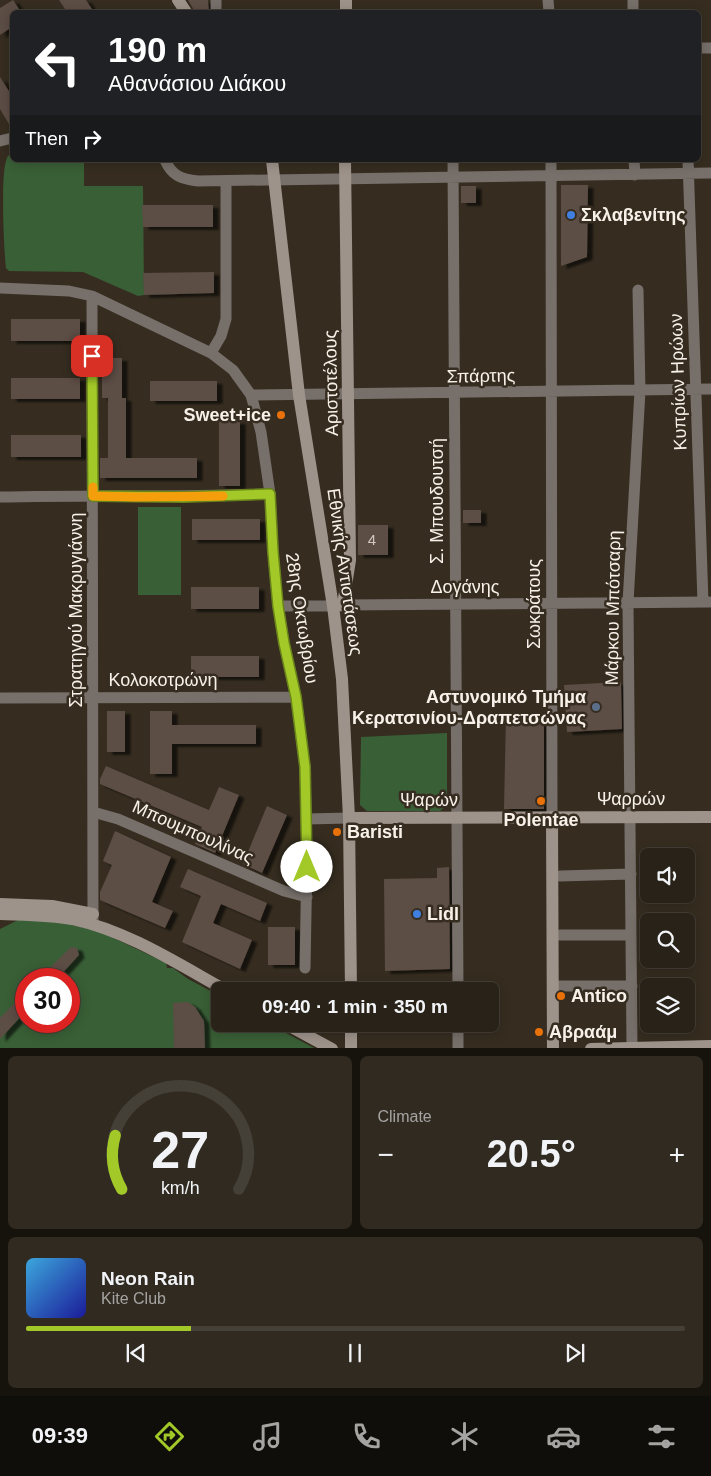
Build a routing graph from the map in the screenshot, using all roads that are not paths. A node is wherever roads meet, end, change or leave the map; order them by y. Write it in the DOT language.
graph roads {
  1 [pos="166,162"];
  2 [pos="272,162"];
  3 [pos="345,162"];
  4 [pos="453,162"];
  5 [pos="552,162"];
  6 [pos="634,162"];
  7 [pos="688,162"];
  8 [pos="689,174"];
  9 [pos="711,174"];
  10 [pos="635,175"];
  11 [pos="552,177"];
  12 [pos="453,178"];
  13 [pos="274,180"];
  14 [pos="345,180"];
  15 [pos="226,181"];
  16 [pos="0,288"];
  17 [pos="638,290"];
  18 [pos="92,296"];
  19 [pos="211,353"];
  20 [pos="640,390"];
  21 [pos="696,390"];
  22 [pos="711,390"];
  23 [pos="552,392"];
  24 [pos="454,393"];
  25 [pos="252,395"];
  26 [pos="299,395"];
  27 [pos="349,395"];
  28 [pos="270,494"];
  29 [pos="93,496"];
  30 [pos="0,497"];
  31 [pos="707,602"];
  32 [pos="552,603"];
  33 [pos="628,603"];
  34 [pos="456,604"];
  35 [pos="338,605"];
  36 [pos="278,606"];
  37 [pos="296,697"];
  38 [pos="0,698"];
  39 [pos="94,698"];
  40 [pos="94,812"];
  41 [pos="711,816"];
  42 [pos="552,817"];
  43 [pos="630,817"];
  44 [pos="349,818"];
  45 [pos="457,818"];
  46 [pos="306,819"];
  47 [pos="630,874"];
  48 [pos="560,876"];
  49 [pos="307,897"];
  50 [pos="0,904"];
  51 [pos="0,914"];
  52 [pos="94,920"];
  53 [pos="560,935"];
  54 [pos="631,935"];
  55 [pos="305,968"];
  56 [pos="211,982"];
  57 [pos="350,982"];
  58 [pos="458,982"];
  59 [pos="559,986"];
  60 [pos="632,986"];
  61 [pos="301,1032"];
  62 [pos="350,1032"];
  63 [pos="458,1032"];
  64 [pos="711,1046"];
  65 [pos="332,1048"];
  66 [pos="351,1048"];
  67 [pos="458,1048"];
  68 [pos="553,1048"];
  69 [pos="592,1048"];
  70 [pos="632,1048"];
  1 -- 15 [label="street"];
  2 -- 13 [label="street, Εθνικής Αντιστάσεως"];
  3 -- 14 [label="street, Αριστοτέλους"];
  4 -- 12 [label="street, Σ. Μπουδουτσή"];
  5 -- 11 [label="street, Σωκράτους"];
  6 -- 10 [label="street"];
  7 -- 8 [label="street, Κυπρίων Ηρώων"];
  8 -- 9 [label="street"];
  8 -- 10 [label="street"];
  8 -- 21 [label="street, Κυπρίων Ηρώων"];
  10 -- 11 [label="street"];
  11 -- 12 [label="street"];
  11 -- 23 [label="street, Σωκράτους"];
  12 -- 14 [label="street"];
  12 -- 24 [label="street, Σ. Μπουδουτσή"];
  13 -- 14 [label="street"];
  13 -- 15 [label="street"];
  13 -- 26 [label="street, Εθνικής Αντιστάσεως"];
  14 -- 27 [label="street, Αριστοτέλους"];
  15 -- 19 [label="street"];
  16 -- 18 [label="street"];
  17 -- 20 [label="street, Μάρκου Μπότσαρη"];
  18 -- 19 [label="street"];
  18 -- 29 [label="street, Στρατηγού Μακρυγιάννη"];
  19 -- 25 [label="street"];
  20 -- 21 [label="street, Σπάρτης"];
  20 -- 23 [label="street, Σπάρτης"];
  20 -- 33 [label="street, Μάρκου Μπότσαρη"];
  21 -- 22 [label="street, Σπάρτης"];
  21 -- 31 [label="street, Κυπρίων Ηρώων"];
  23 -- 24 [label="street, Σπάρτης"];
  23 -- 32 [label="street, Σωκράτους"];
  24 -- 27 [label="street, Σπάρτης"];
  24 -- 34 [label="street, Σ. Μπουδουτσή"];
  25 -- 26 [label="street, Σπάρτης"];
  25 -- 28 [label="street, 28ης Οκτωβρίου"];
  26 -- 27 [label="street, Σπάρτης"];
  26 -- 35 [label="street, Εθνικής Αντιστάσεως"];
  27 -- 35 [label="street, Αριστοτέλους"];
  28 -- 29 [label="street"];
  28 -- 36 [label="street, 28ης Οκτωβρίου"];
  29 -- 30 [label="street"];
  29 -- 39 [label="street, Στρατηγού Μακρυγιάννη"];
  31 -- 33 [label="street, Δογάνης"];
  32 -- 33 [label="street, Δογάνης"];
  32 -- 34 [label="street, Δογάνης"];
  32 -- 42 [label="street, Σωκράτους"];
  33 -- 43 [label="street, Μάρκου Μπότσαρη"];
  34 -- 35 [label="street, Δογάνης"];
  34 -- 45 [label="street, Σ. Μπουδουτσή"];
  35 -- 36 [label="street, Δογάνης"];
  35 -- 44 [label="street, Εθνικής Αντιστάσεως"];
  36 -- 37 [label="street, 28ης Οκτωβρίου"];
  37 -- 39 [label="street, Κολοκοτρώνη"];
  37 -- 46 [label="street, 28ης Οκτωβρίου"];
  38 -- 39 [label="street, Κολοκοτρώνη"];
  39 -- 40 [label="street, Στρατηγού Μακρυγιάννη"];
  40 -- 49 [label="street, Μπουμπουλίνας"];
  40 -- 52 [label="street, Στρατηγού Μακρυγιάννη"];
  41 -- 43 [label="street, Ψαρρών"];
  42 -- 43 [label="street, Ψαρρών"];
  42 -- 45 [label="street, Ψαρών"];
  42 -- 68 [label="street, Σωκράτους"];
  43 -- 47 [label="street, Μάρκου Μπότσαρη"];
  44 -- 45 [label="street, Ψαρών"];
  44 -- 46 [label="street, Ψαρών"];
  44 -- 57 [label="street, Εθνικής Αντιστάσεως"];
  45 -- 58 [label="street, Σ. Μπουδουτσή"];
  46 -- 49 [label="street, 28ης Οκτωβρίου"];
  47 -- 48 [label="street"];
  47 -- 54 [label="street, Μάρκου Μπότσαρη"];
  49 -- 55 [label="street, 28ης Οκτωβρίου"];
  50 -- 52 [label="street"];
  51 -- 52 [label="street"];
  52 -- 56 [label="street"];
  53 -- 54 [label="street"];
  54 -- 60 [label="street, Μάρκου Μπότσαρη"];
  59 -- 60 [label="street"];
  60 -- 70 [label="street, Μάρκου Μπότσαρη"];
  61 -- 65 [label="street"];
  62 -- 66 [label="street"];
  63 -- 67 [label="street"];
  64 -- 70 [label="street"];
  69 -- 70 [label="street"];
}
